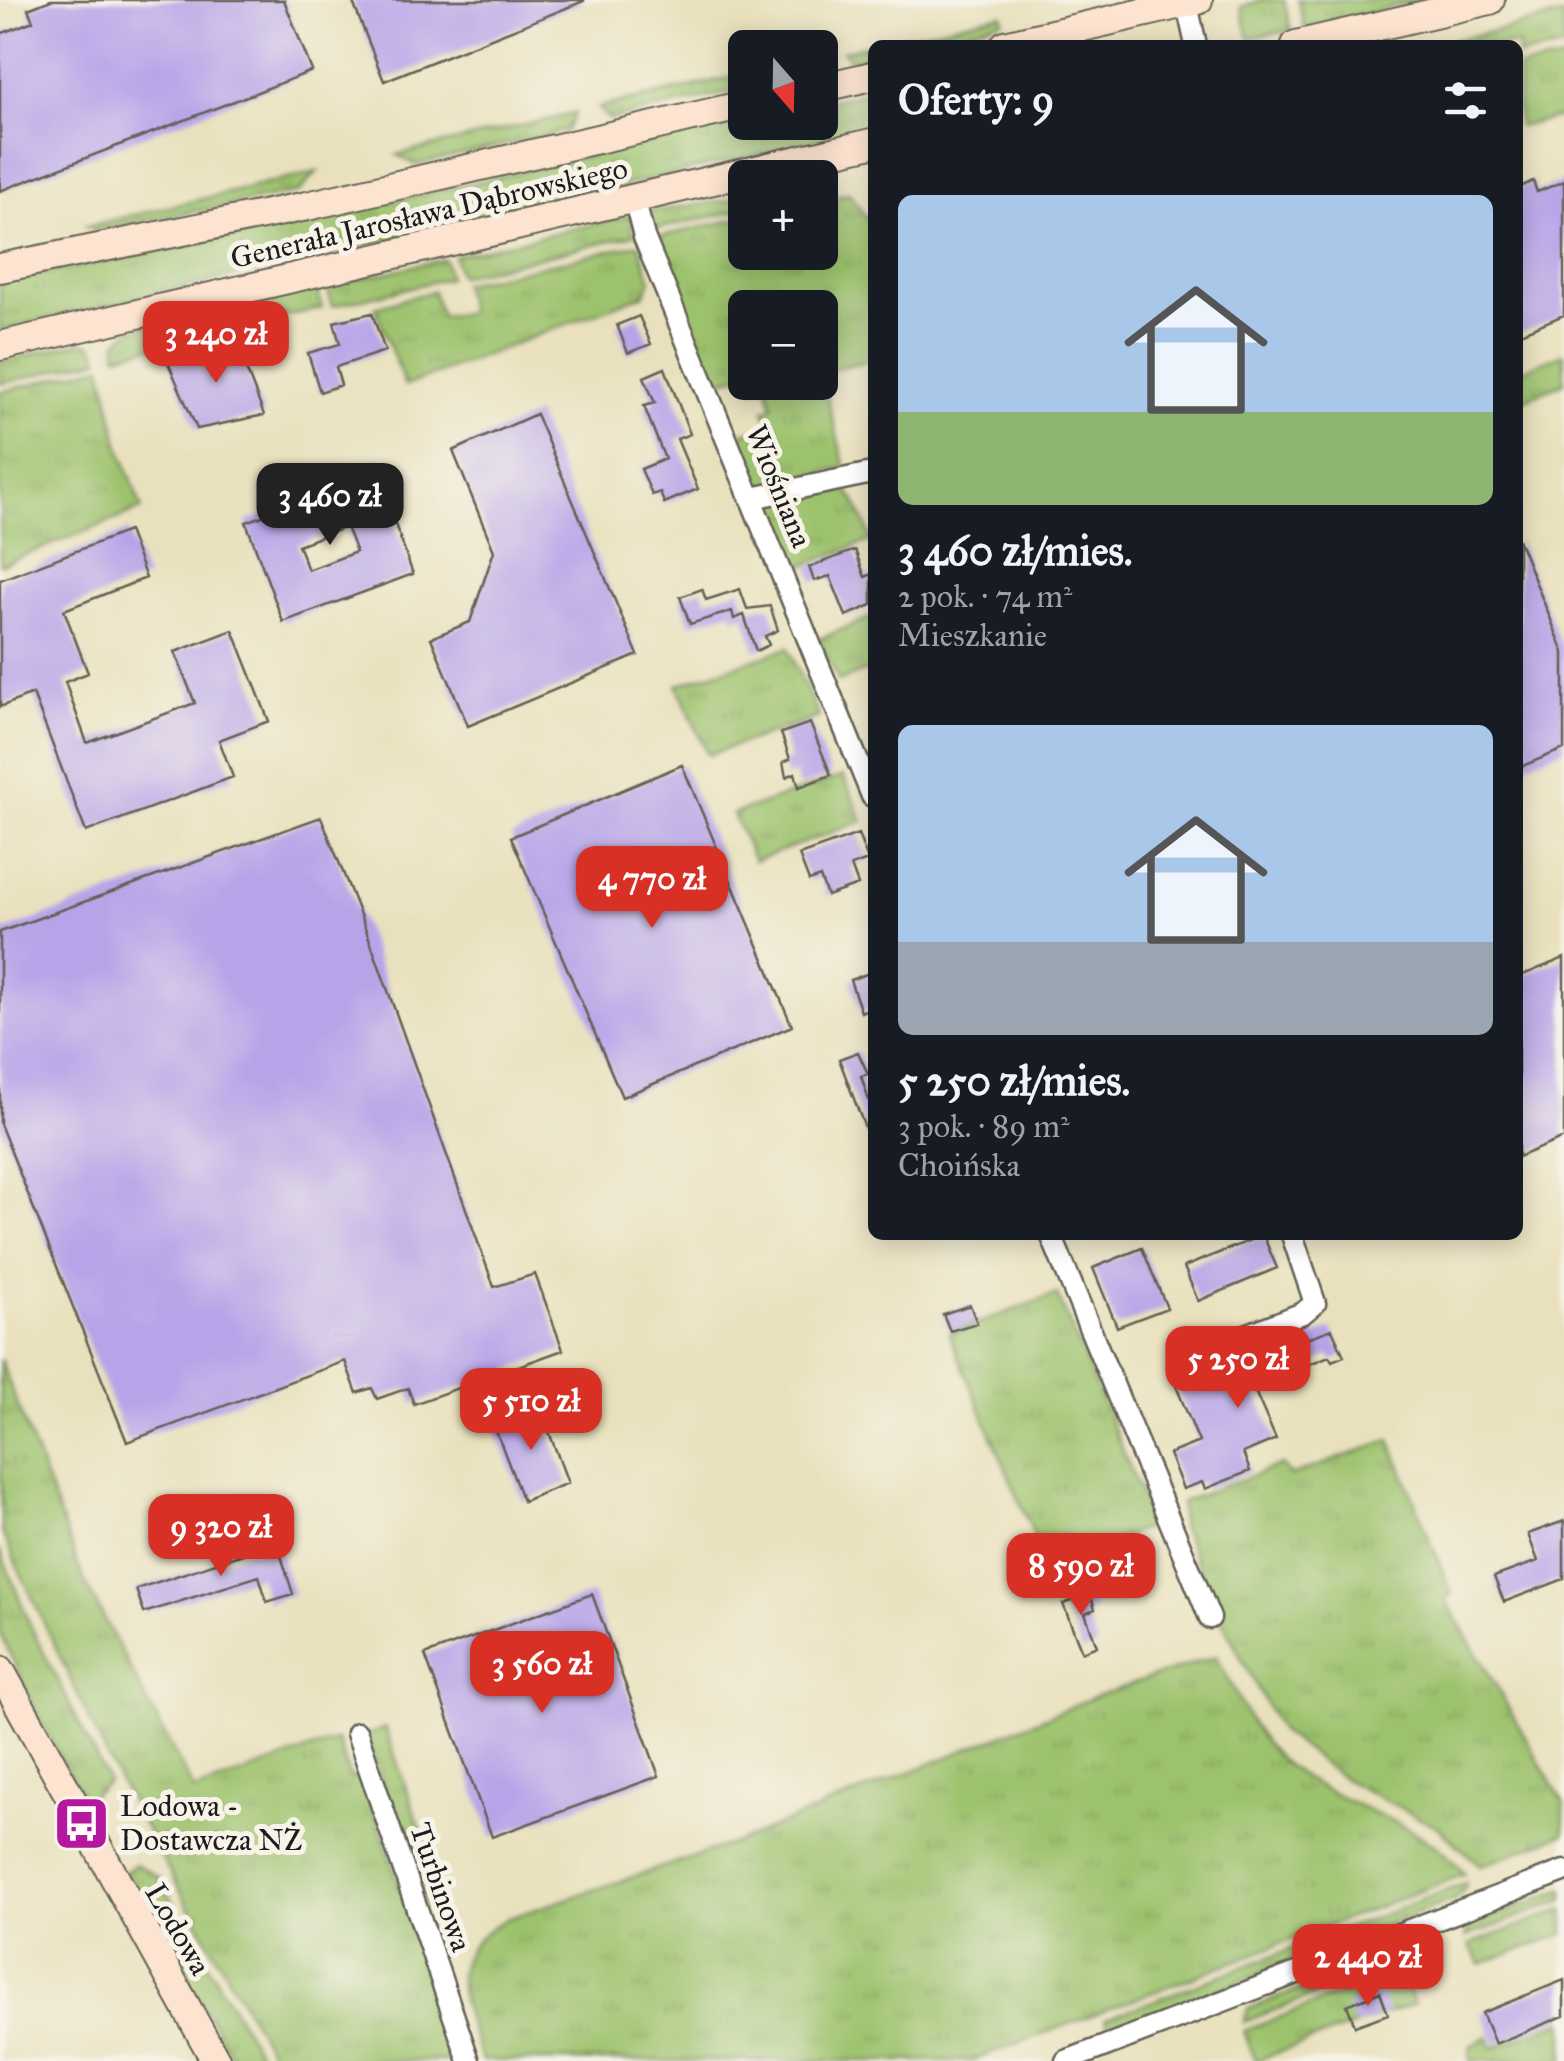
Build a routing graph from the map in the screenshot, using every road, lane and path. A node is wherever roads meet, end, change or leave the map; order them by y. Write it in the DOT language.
graph roads {
  1 [pos="1490,0"];
  2 [pos="1190,1"];
  3 [pos="1026,40"];
  4 [pos="1195,40"];
  5 [pos="1318,40"];
  6 [pos="868,77"];
  7 [pos="838,84"];
  8 [pos="728,109"];
  9 [pos="868,144"];
  10 [pos="634,198"];
  11 [pos="0,268"];
  12 [pos="0,346"];
  13 [pos="868,474"];
  14 [pos="752,498"];
  15 [pos="868,786"];
  16 [pos="1053,1240"];
  17 [pos="1294,1240"];
  18 [pos="1241,1338"];
  19 [pos="1210,1618"];
  20 [pos="0,1670"];
  21 [pos="358,1733"];
  22 [pos="1564,1871"];
  23 [pos="216,2061"];
  24 [pos="469,2061"];
  25 [pos="1066,2061"];
  1 -- 5 [label="main road"];
  2 -- 3 [label="main road"];
  2 -- 4 [label="street"];
  6 -- 7 [label="main road"];
  8 -- 11 [label="main road, Generała Jarosława Dąbrowskiego"];
  9 -- 10 [label="main road, Generała Jarosława Dąbrowskiego"];
  10 -- 12 [label="main road, Generała Jarosława Dąbrowskiego"];
  10 -- 14 [label="street, Wiośniana"];
  13 -- 14 [label="street"];
  14 -- 15 [label="street, Wiośniana"];
  16 -- 19 [label="street"];
  17 -- 18 [label="street"];
  20 -- 23 [label="main road, Lodowa"];
  21 -- 24 [label="street, Turbinowa"];
  22 -- 25 [label="street"];
}
